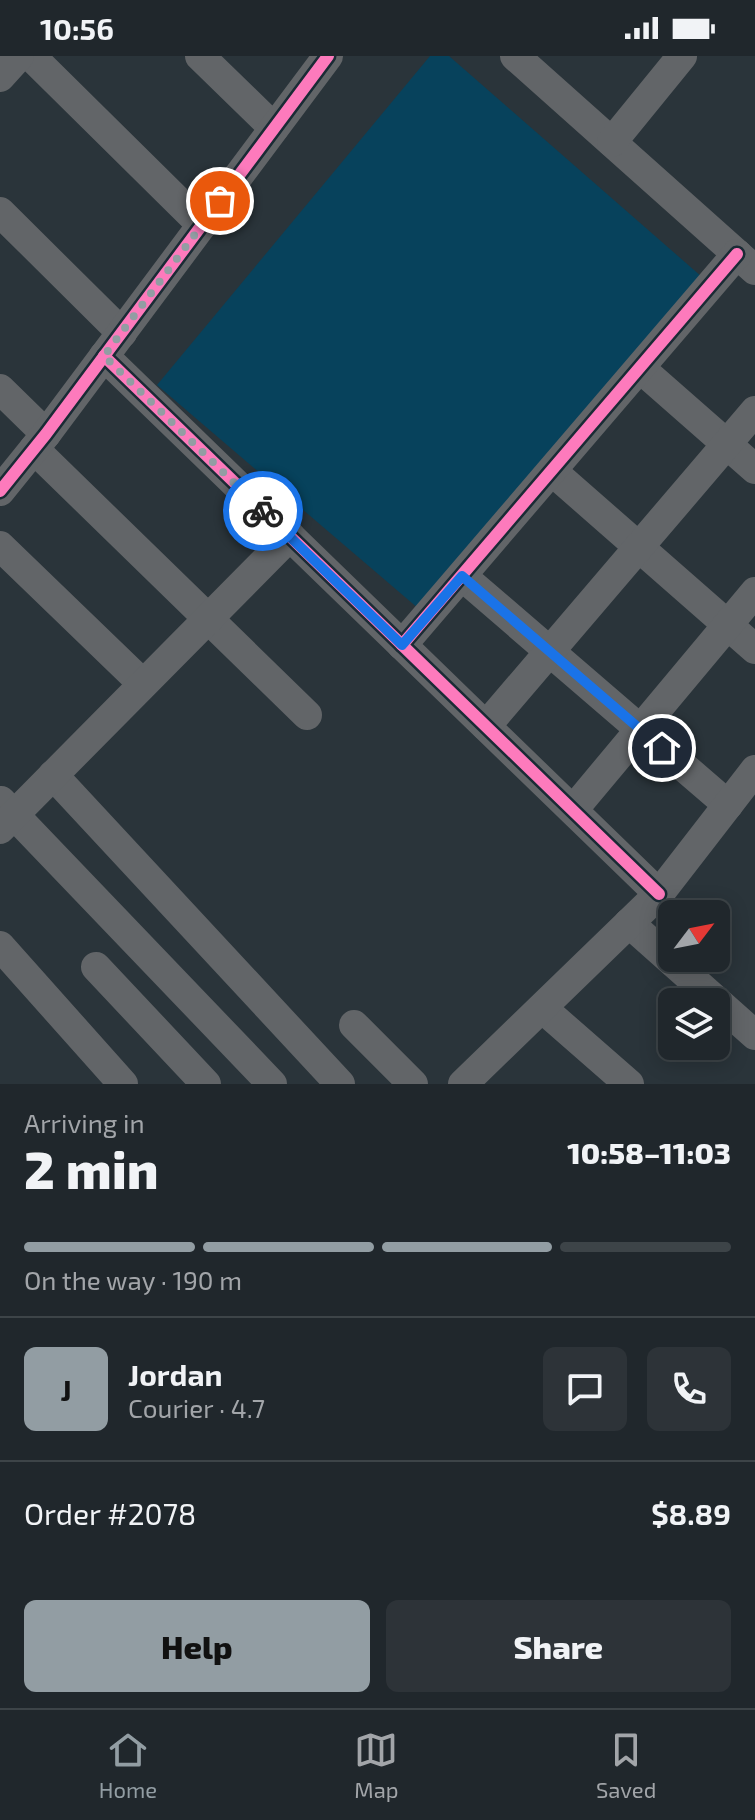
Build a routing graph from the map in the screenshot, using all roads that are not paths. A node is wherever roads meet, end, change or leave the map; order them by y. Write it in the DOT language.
graph roads {
  1 [pos="19,56"];
  2 [pos="31,56"];
  3 [pos="200,56"];
  4 [pos="328,56"];
  5 [pos="682,56"];
  6 [pos="527,60"];
  7 [pos="0,77"];
  8 [pos="274,128"];
  9 [pos="612,142"];
  10 [pos="0,212"];
  11 [pos="202,225"];
  12 [pos="746,262"];
  13 [pos="113,344"];
  14 [pos="640,368"];
  15 [pos="0,389"];
  16 [pos="755,411"];
  17 [pos="40,442"];
  18 [pos="727,444"];
  19 [pos="755,469"];
  20 [pos="552,471"];
  21 [pos="0,491"];
  22 [pos="290,536"];
  23 [pos="0,546"];
  24 [pos="639,547"];
  25 [pos="462,576"];
  26 [pos="755,592"];
  27 [pos="209,618"];
  28 [pos="728,625"];
  29 [pos="402,645"];
  30 [pos="755,649"];
  31 [pos="550,652"];
  32 [pos="143,684"];
  33 [pos="307,715"];
  34 [pos="486,726"];
  35 [pos="640,729"];
  36 [pos="755,770"];
  37 [pos="53,775"];
  38 [pos="728,805"];
  39 [pos="573,810"];
  40 [pos="5,815"];
  41 [pos="659,894"];
  42 [pos="629,923"];
  43 [pos="0,946"];
  44 [pos="96,967"];
  45 [pos="542,1008"];
  46 [pos="354,1025"];
  47 [pos="755,1035"];
  48 [pos="123,1084"];
  49 [pos="206,1084"];
  50 [pos="272,1084"];
  51 [pos="340,1084"];
  52 [pos="413,1084"];
  53 [pos="463,1084"];
  54 [pos="629,1084"];
  1 -- 7 [label="street"];
  2 -- 11 [label="street"];
  3 -- 8 [label="street"];
  4 -- 8 [label="street"];
  5 -- 9 [label="street"];
  6 -- 9 [label="street"];
  8 -- 11 [label="street"];
  9 -- 12 [label="street"];
  10 -- 13 [label="street"];
  11 -- 13 [label="street"];
  12 -- 14 [label="street"];
  13 -- 17 [label="street"];
  13 -- 22 [label="street"];
  14 -- 18 [label="street"];
  14 -- 20 [label="street"];
  15 -- 17 [label="street"];
  16 -- 18 [label="street"];
  17 -- 21 [label="street"];
  17 -- 27 [label="street"];
  18 -- 19 [label="street"];
  18 -- 24 [label="street"];
  20 -- 24 [label="street"];
  20 -- 25 [label="street"];
  22 -- 27 [label="street"];
  22 -- 29 [label="street"];
  23 -- 32 [label="street"];
  24 -- 28 [label="street"];
  24 -- 31 [label="street"];
  25 -- 29 [label="street"];
  25 -- 31 [label="street"];
  26 -- 28 [label="street"];
  27 -- 32 [label="street"];
  27 -- 33 [label="street"];
  28 -- 30 [label="street"];
  28 -- 35 [label="street"];
  29 -- 34 [label="street"];
  31 -- 34 [label="street"];
  31 -- 35 [label="street"];
  32 -- 37 [label="street"];
  34 -- 39 [label="street"];
  35 -- 38 [label="street"];
  35 -- 39 [label="street"];
  36 -- 38 [label="street"];
  37 -- 40 [label="street"];
  37 -- 51 [label="street"];
  38 -- 41 [label="street"];
  39 -- 41 [label="street"];
  40 -- 50 [label="street"];
  41 -- 42 [label="street"];
  42 -- 45 [label="street"];
  42 -- 47 [label="street"];
  43 -- 48 [label="street"];
  44 -- 49 [label="street"];
  45 -- 53 [label="street"];
  45 -- 54 [label="street"];
  46 -- 52 [label="street"];
}
